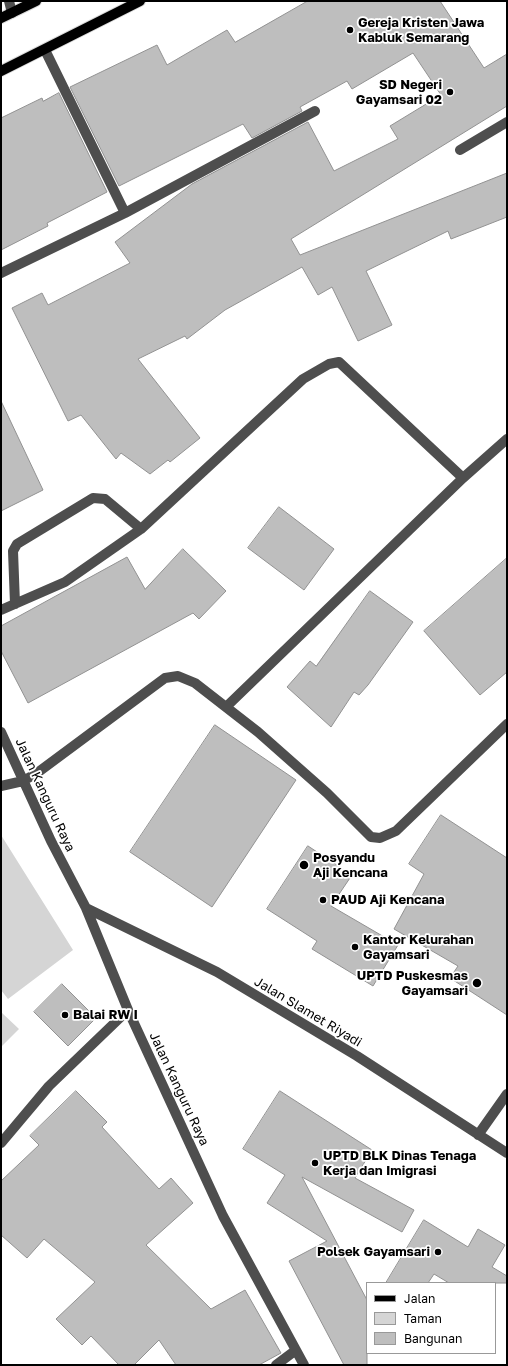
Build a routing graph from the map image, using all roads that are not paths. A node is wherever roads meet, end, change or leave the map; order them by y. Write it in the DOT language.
graph roads {
  1 [pos="9,1"];
  2 [pos="36,1"];
  3 [pos="140,1"];
  4 [pos="12,13"];
  5 [pos="1,18"];
  6 [pos="45,50"];
  7 [pos="1,71"];
  8 [pos="315,111"];
  9 [pos="507,122"];
  10 [pos="460,150"];
  11 [pos="125,213"];
  12 [pos="1,273"];
  13 [pos="507,439"];
  14 [pos="463,478"];
  15 [pos="141,529"];
  16 [pos="15,604"];
  17 [pos="1,610"];
  18 [pos="226,707"];
  19 [pos="507,724"];
  20 [pos="1,732"];
  21 [pos="23,781"];
  22 [pos="1,786"];
  23 [pos="86,908"];
  24 [pos="128,1010"];
  25 [pos="507,1094"];
  26 [pos="478,1135"];
  27 [pos="1,1143"];
  28 [pos="507,1153"];
  29 [pos="296,1350"];
  30 [pos="276,1365"];
  31 [pos="304,1365"];
  1 -- 4 [label="street"];
  2 -- 4 [label="main road"];
  3 -- 6 [label="main road"];
  4 -- 5 [label="main road"];
  6 -- 7 [label="main road"];
  6 -- 11 [label="street"];
  8 -- 11 [label="street"];
  9 -- 10 [label="street"];
  11 -- 12 [label="street"];
  13 -- 14 [label="street"];
  14 -- 15 [label="street"];
  14 -- 18 [label="street"];
  15 -- 16 [label="street"];
  15 -- 16 [label="street"];
  16 -- 17 [label="street"];
  18 -- 19 [label="street"];
  18 -- 21 [label="street"];
  20 -- 21 [label="street, Jalan Kanguru Raya"];
  21 -- 22 [label="street"];
  21 -- 23 [label="street, Jalan Kanguru Raya"];
  23 -- 24 [label="street, Jalan Kanguru Raya"];
  23 -- 26 [label="street, Jalan Slamet Riyadi"];
  24 -- 27 [label="street"];
  24 -- 29 [label="street, Jalan Kanguru Raya"];
  25 -- 26 [label="street"];
  26 -- 28 [label="street, Jalan Slamet Riyadi"];
  29 -- 30 [label="street"];
  29 -- 31 [label="street, Jalan Kanguru Raya"];
}
